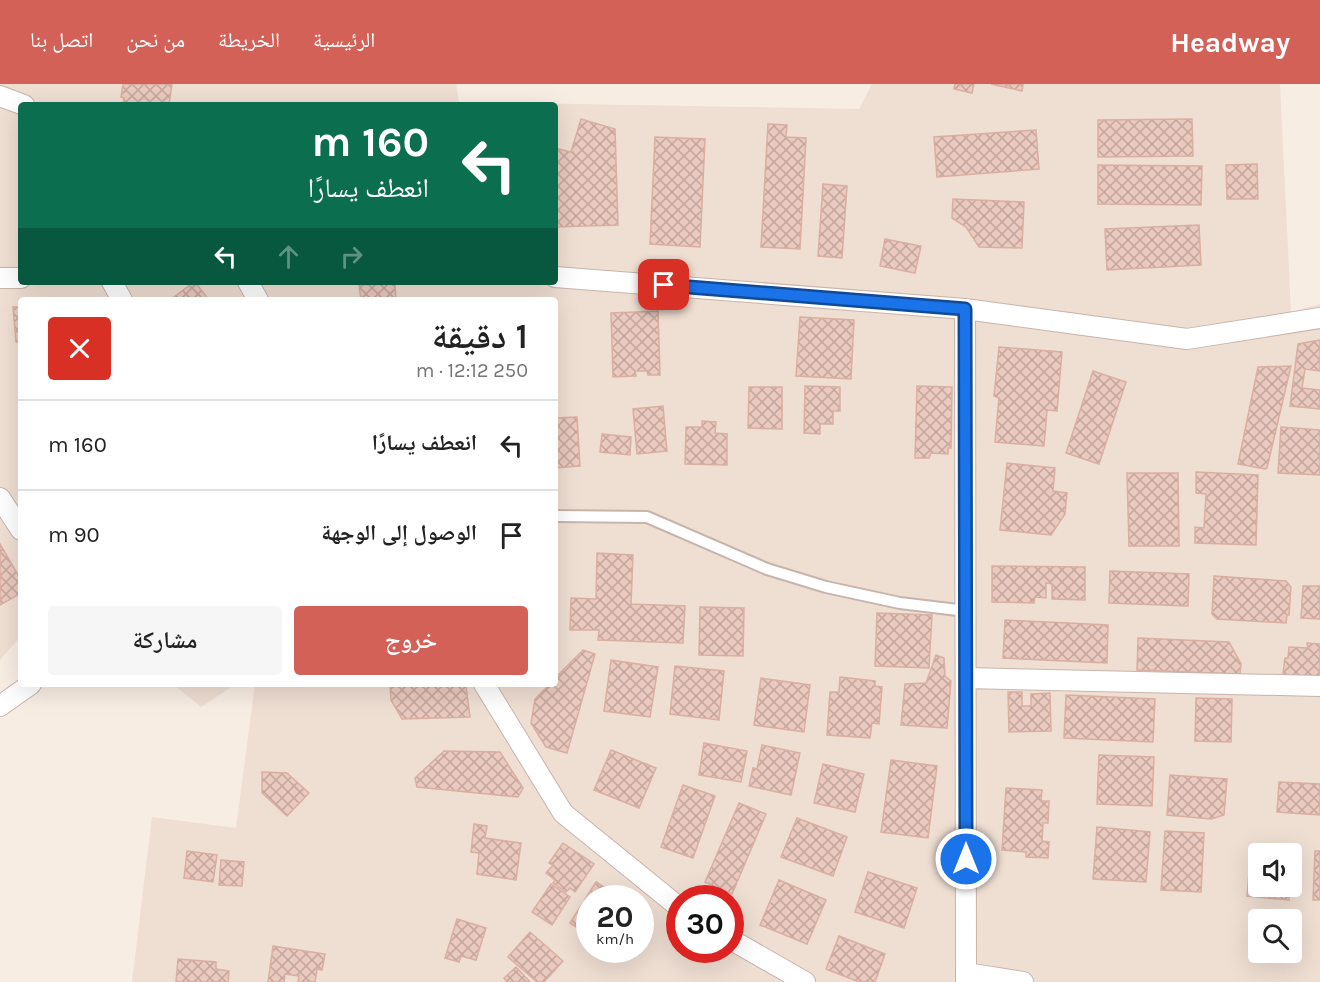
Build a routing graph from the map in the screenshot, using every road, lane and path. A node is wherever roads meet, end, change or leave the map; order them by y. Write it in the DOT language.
graph roads {
  1 [pos="0,96"];
  2 [pos="18,103"];
  3 [pos="558,277"];
  4 [pos="0,278"];
  5 [pos="18,278"];
  6 [pos="965,309"];
  7 [pos="1320,318"];
  8 [pos="0,498"];
  9 [pos="558,516"];
  10 [pos="18,525"];
  11 [pos="966,611"];
  12 [pos="966,678"];
  13 [pos="1320,686"];
  14 [pos="27,687"];
  15 [pos="486,687"];
  16 [pos="0,706"];
  17 [pos="666,897"];
  18 [pos="744,947"];
  19 [pos="966,978"];
  20 [pos="805,982"];
  21 [pos="1023,982"];
  1 -- 2 [label="street"];
  3 -- 6 [label="street"];
  4 -- 5 [label="street"];
  6 -- 7 [label="street"];
  6 -- 11 [label="street"];
  8 -- 10 [label="street"];
  9 -- 11 [label="lane"];
  11 -- 12 [label="street"];
  12 -- 13 [label="street"];
  12 -- 19 [label="street"];
  14 -- 16 [label="street"];
  15 -- 17 [label="street"];
  18 -- 20 [label="street"];
  19 -- 21 [label="street"];
}
